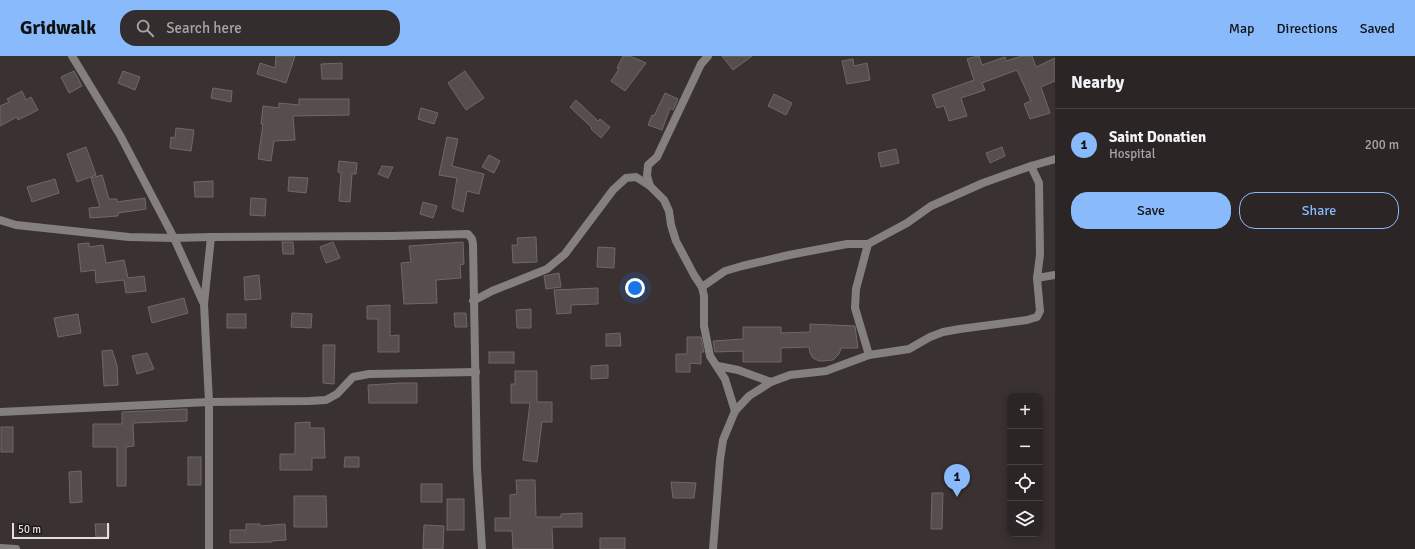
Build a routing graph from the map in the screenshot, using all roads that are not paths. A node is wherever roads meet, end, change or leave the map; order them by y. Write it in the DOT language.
graph roads {
  1 [pos="72,56"];
  2 [pos="708,56"];
  3 [pos="1055,159"];
  4 [pos="1031,166"];
  5 [pos="650,186"];
  6 [pos="0,220"];
  7 [pos="211,237"];
  8 [pos="174,238"];
  9 [pos="868,244"];
  10 [pos="1055,275"];
  11 [pos="1038,278"];
  12 [pos="702,287"];
  13 [pos="473,301"];
  14 [pos="204,304"];
  15 [pos="869,355"];
  16 [pos="718,366"];
  17 [pos="476,372"];
  18 [pos="771,382"];
  19 [pos="209,402"];
  20 [pos="735,410"];
  21 [pos="0,412"];
  22 [pos="0,548"];
  23 [pos="13,549"];
  24 [pos="209,549"];
  25 [pos="482,549"];
  26 [pos="713,549"];
  1 -- 8 [label="street"];
  2 -- 5 [label="street"];
  3 -- 4 [label="street"];
  4 -- 9 [label="street"];
  4 -- 11 [label="street"];
  5 -- 12 [label="street"];
  5 -- 13 [label="street"];
  6 -- 8 [label="street"];
  7 -- 8 [label="street"];
  7 -- 13 [label="street"];
  7 -- 14 [label="street"];
  8 -- 14 [label="street"];
  9 -- 12 [label="street"];
  9 -- 15 [label="street"];
  10 -- 11 [label="street"];
  11 -- 15 [label="street"];
  12 -- 16 [label="street"];
  13 -- 17 [label="street"];
  14 -- 19 [label="street"];
  15 -- 18 [label="street"];
  16 -- 18 [label="street"];
  16 -- 20 [label="street"];
  17 -- 19 [label="street"];
  17 -- 25 [label="street"];
  18 -- 20 [label="street"];
  19 -- 21 [label="street"];
  19 -- 24 [label="street"];
  20 -- 26 [label="street"];
  22 -- 23 [label="street"];
}
